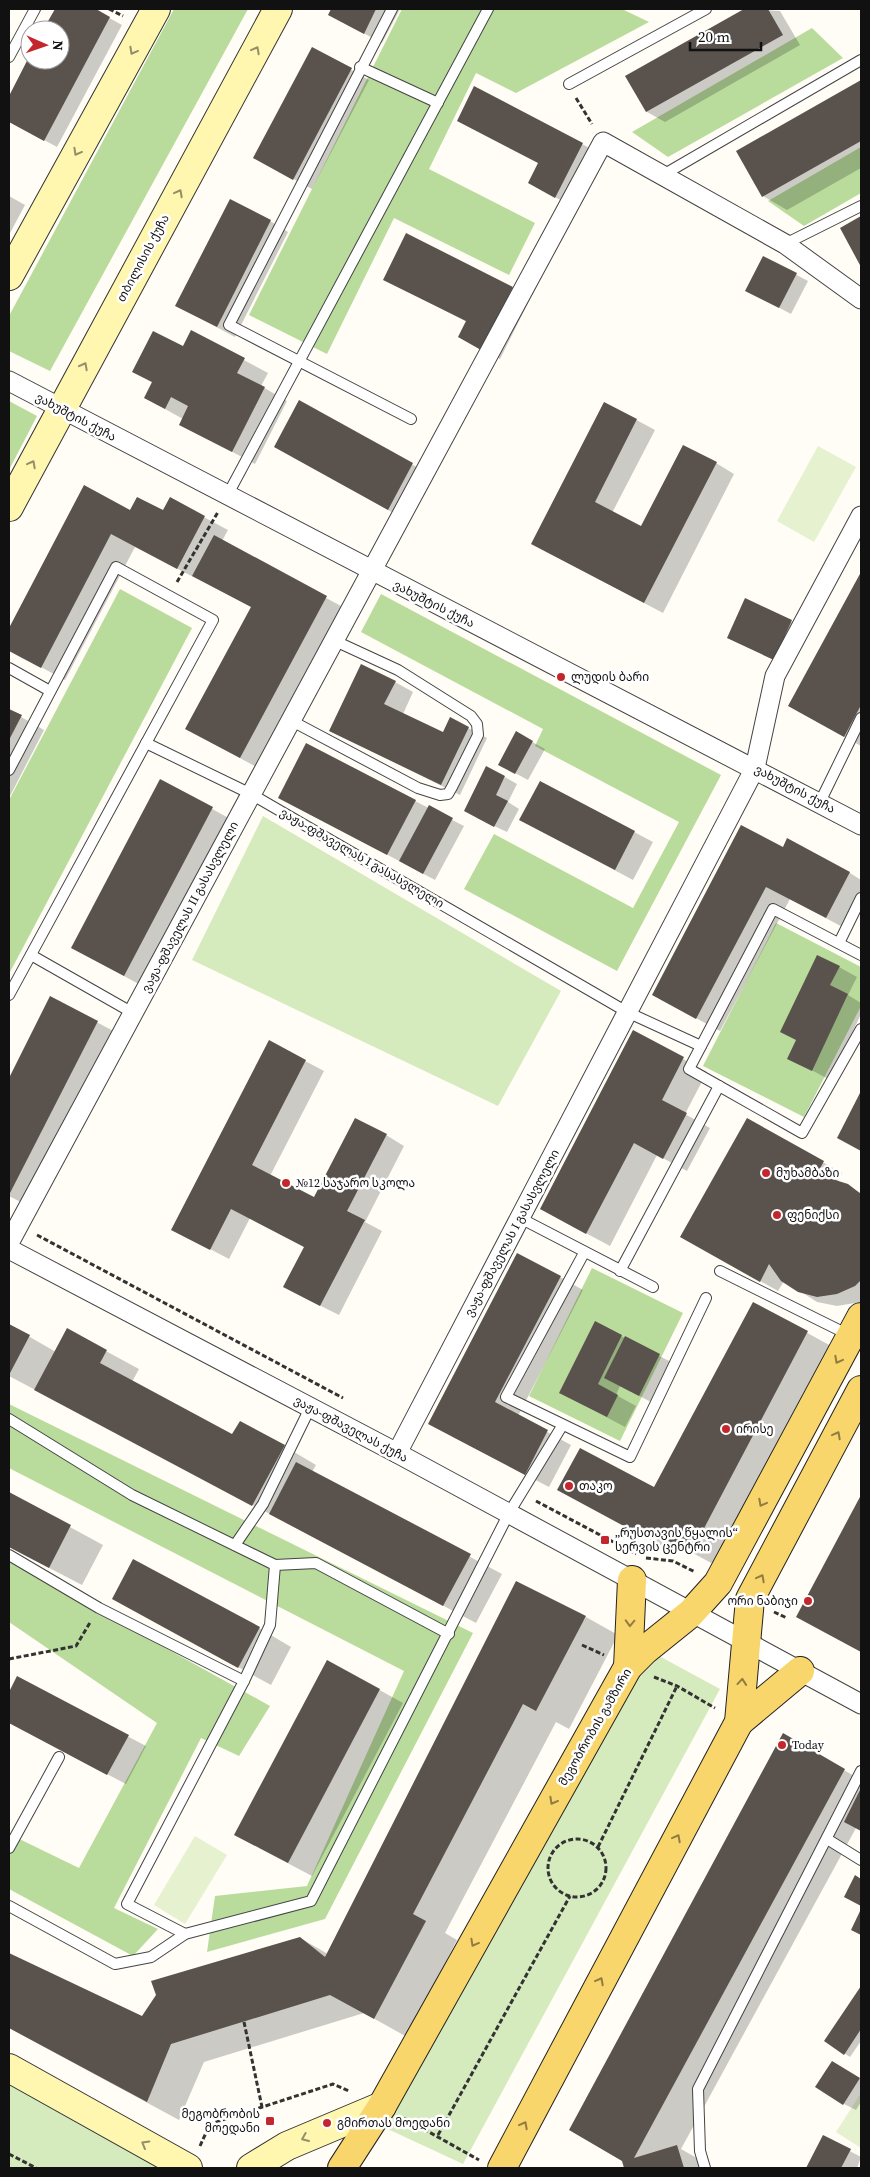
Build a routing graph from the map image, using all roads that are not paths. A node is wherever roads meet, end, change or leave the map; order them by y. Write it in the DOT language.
graph roads {
  1 [pos="35,9"];
  2 [pos="156,9"];
  3 [pos="278,9"];
  4 [pos="392,9"];
  5 [pos="488,9"];
  6 [pos="706,9"];
  7 [pos="9,57"];
  8 [pos="861,60"];
  9 [pos="360,67"];
  10 [pos="568,84"];
  11 [pos="438,103"];
  12 [pos="663,175"];
  13 [pos="861,206"];
  14 [pos="786,244"];
  15 [pos="9,276"];
  16 [pos="861,299"];
  17 [pos="299,362"];
  18 [pos="9,382"];
  19 [pos="61,409"];
  20 [pos="411,419"];
  21 [pos="227,496"];
  22 [pos="9,507"];
  23 [pos="861,516"];
  24 [pos="370,571"];
  25 [pos="332,640"];
  26 [pos="9,668"];
  27 [pos="50,691"];
  28 [pos="861,718"];
  29 [pos="290,720"];
  30 [pos="146,743"];
  31 [pos="755,768"];
  32 [pos="9,770"];
  33 [pos="251,794"];
  34 [pos="820,802"];
  35 [pos="861,825"];
  36 [pos="861,898"];
  37 [pos="839,943"];
  38 [pos="30,955"];
  39 [pos="861,955"];
  40 [pos="9,995"];
  41 [pos="627,1012"];
  42 [pos="133,1013"];
  43 [pos="861,1029"];
  44 [pos="701,1046"];
  45 [pos="719,1086"];
  46 [pos="520,1218"];
  47 [pos="9,1243"];
  48 [pos="9,1249"];
  49 [pos="584,1253"];
  50 [pos="620,1270"];
  51 [pos="720,1271"];
  52 [pos="653,1286"];
  53 [pos="706,1298"];
  54 [pos="856,1326"];
  55 [pos="861,1390"];
  56 [pos="310,1408"];
  57 [pos="9,1420"];
  58 [pos="562,1426"];
  59 [pos="397,1453"];
  60 [pos="509,1513"];
  61 [pos="235,1545"];
  62 [pos="9,1555"];
  63 [pos="275,1565"];
  64 [pos="632,1580"];
  65 [pos="691,1613"];
  66 [pos="449,1634"];
  67 [pos="746,1642"];
  68 [pos="628,1667"];
  69 [pos="800,1671"];
  70 [pos="244,1681"];
  71 [pos="861,1704"];
  72 [pos="739,1722"];
  73 [pos="59,1757"];
  74 [pos="861,1772"];
  75 [pos="827,1839"];
  76 [pos="9,1848"];
  77 [pos="861,1860"];
  78 [pos="9,1906"];
  79 [pos="184,1934"];
  80 [pos="9,2068"];
  81 [pos="382,2106"];
  82 [pos="188,2168"];
  83 [pos="251,2168"];
  84 [pos="342,2168"];
  85 [pos="502,2168"];
  86 [pos="705,2168"];
  1 -- 7 [label="lane"];
  2 -- 15 [label="main road, one-way"];
  19 -- 3 [label="main road, თბილისის ქუჩა, one-way"];
  4 -- 9 [label="lane"];
  5 -- 11 [label="lane"];
  6 -- 10 [label="lane"];
  8 -- 12 [label="lane"];
  9 -- 11 [label="lane"];
  9 -- 17 [label="lane"];
  11 -- 17 [label="lane"];
  12 -- 14 [label="street"];
  12 -- 24 [label="street, ვაჟა-ფშაველას II გასასვლელი"];
  13 -- 14 [label="lane"];
  14 -- 16 [label="street"];
  17 -- 20 [label="lane"];
  17 -- 21 [label="lane"];
  18 -- 19 [label="street, ვახუშტის ქუჩა"];
  19 -- 21 [label="street, ვახუშტის ქუჩა"];
  22 -- 19 [label="main road, თბილისის ქუჩა, one-way"];
  21 -- 24 [label="street, ვახუშტის ქუჩა"];
  23 -- 31 [label="street, ვაჟა-ფშაველას I გასასვლელი"];
  24 -- 25 [label="street, ვაჟა-ფშაველას II გასასვლელი"];
  24 -- 31 [label="street, ვახუშტის ქუჩა"];
  25 -- 29 [label="street, ვაჟა-ფშაველას II გასასვლელი"];
  25 -- 29 [label="lane"];
  26 -- 27 [label="lane"];
  27 -- 30 [label="lane"];
  27 -- 32 [label="lane"];
  28 -- 34 [label="lane"];
  29 -- 33 [label="street, ვაჟა-ფშაველას II გასასვლელი"];
  30 -- 33 [label="lane, ვაჟა-ფშაველას I გასასვლელი"];
  30 -- 38 [label="lane"];
  31 -- 34 [label="street, ვახუშტის ქუჩა"];
  31 -- 41 [label="street, ვაჟა-ფშაველას I გასასვლელი"];
  33 -- 41 [label="lane, ვაჟა-ფშაველას I გასასვლელი"];
  33 -- 42 [label="street, ვაჟა-ფშაველას II გასასვლელი"];
  34 -- 35 [label="street, ვახუშტის ქუჩა"];
  36 -- 37 [label="lane"];
  37 -- 39 [label="lane"];
  37 -- 44 [label="lane"];
  38 -- 40 [label="lane"];
  38 -- 42 [label="lane"];
  41 -- 44 [label="lane"];
  41 -- 46 [label="street, ვაჟა-ფშაველას I გასასვლელი"];
  42 -- 47 [label="street, ვაჟა-ფშაველას II გასასვლელი"];
  43 -- 45 [label="lane"];
  44 -- 45 [label="lane"];
  45 -- 50 [label="lane"];
  46 -- 49 [label="lane"];
  46 -- 59 [label="street, ვაჟა-ფშაველას I გასასვლელი"];
  48 -- 56 [label="street, ვაჟა-ფშაველას ქუჩა"];
  49 -- 50 [label="lane"];
  49 -- 58 [label="lane"];
  50 -- 52 [label="lane"];
  51 -- 54 [label="lane"];
  53 -- 58 [label="lane"];
  54 -- 65 [label="main road, მეგობრობის გამზირი, one-way"];
  67 -- 55 [label="main road, one-way"];
  56 -- 59 [label="street, ვაჟა-ფშაველას ქუჩა"];
  56 -- 61 [label="lane"];
  57 -- 61 [label="lane"];
  58 -- 60 [label="lane"];
  59 -- 60 [label="street, ვაჟა-ფშაველას ქუჩა"];
  60 -- 64 [label="street, ვაჟა-ფშაველას ქუჩა"];
  60 -- 66 [label="lane"];
  61 -- 63 [label="lane"];
  62 -- 70 [label="lane"];
  63 -- 66 [label="lane"];
  63 -- 70 [label="lane"];
  64 -- 65 [label="street, ვაჟა-ფშაველას ქუჩა"];
  64 -- 68 [label="main road, one-way"];
  65 -- 67 [label="street, ვაჟა-ფშაველას ქუჩა"];
  65 -- 68 [label="main road, მეგობრობის გამზირი"];
  66 -- 79 [label="lane"];
  67 -- 69 [label="street, ვაჟა-ფშაველას ქუჩა"];
  72 -- 67 [label="main road, one-way"];
  68 -- 81 [label="main road, მეგობრობის გამზირი, one-way"];
  69 -- 71 [label="street, ვაჟა-ფშაველას ქუჩა"];
  69 -- 72 [label="main road"];
  70 -- 79 [label="lane"];
  85 -- 72 [label="main road, one-way"];
  73 -- 76 [label="lane"];
  74 -- 75 [label="lane"];
  75 -- 77 [label="lane"];
  75 -- 86 [label="lane"];
  78 -- 79 [label="lane"];
  82 -- 80 [label="main road, one-way"];
  81 -- 83 [label="main road, one-way"];
  81 -- 84 [label="main road"];
}
